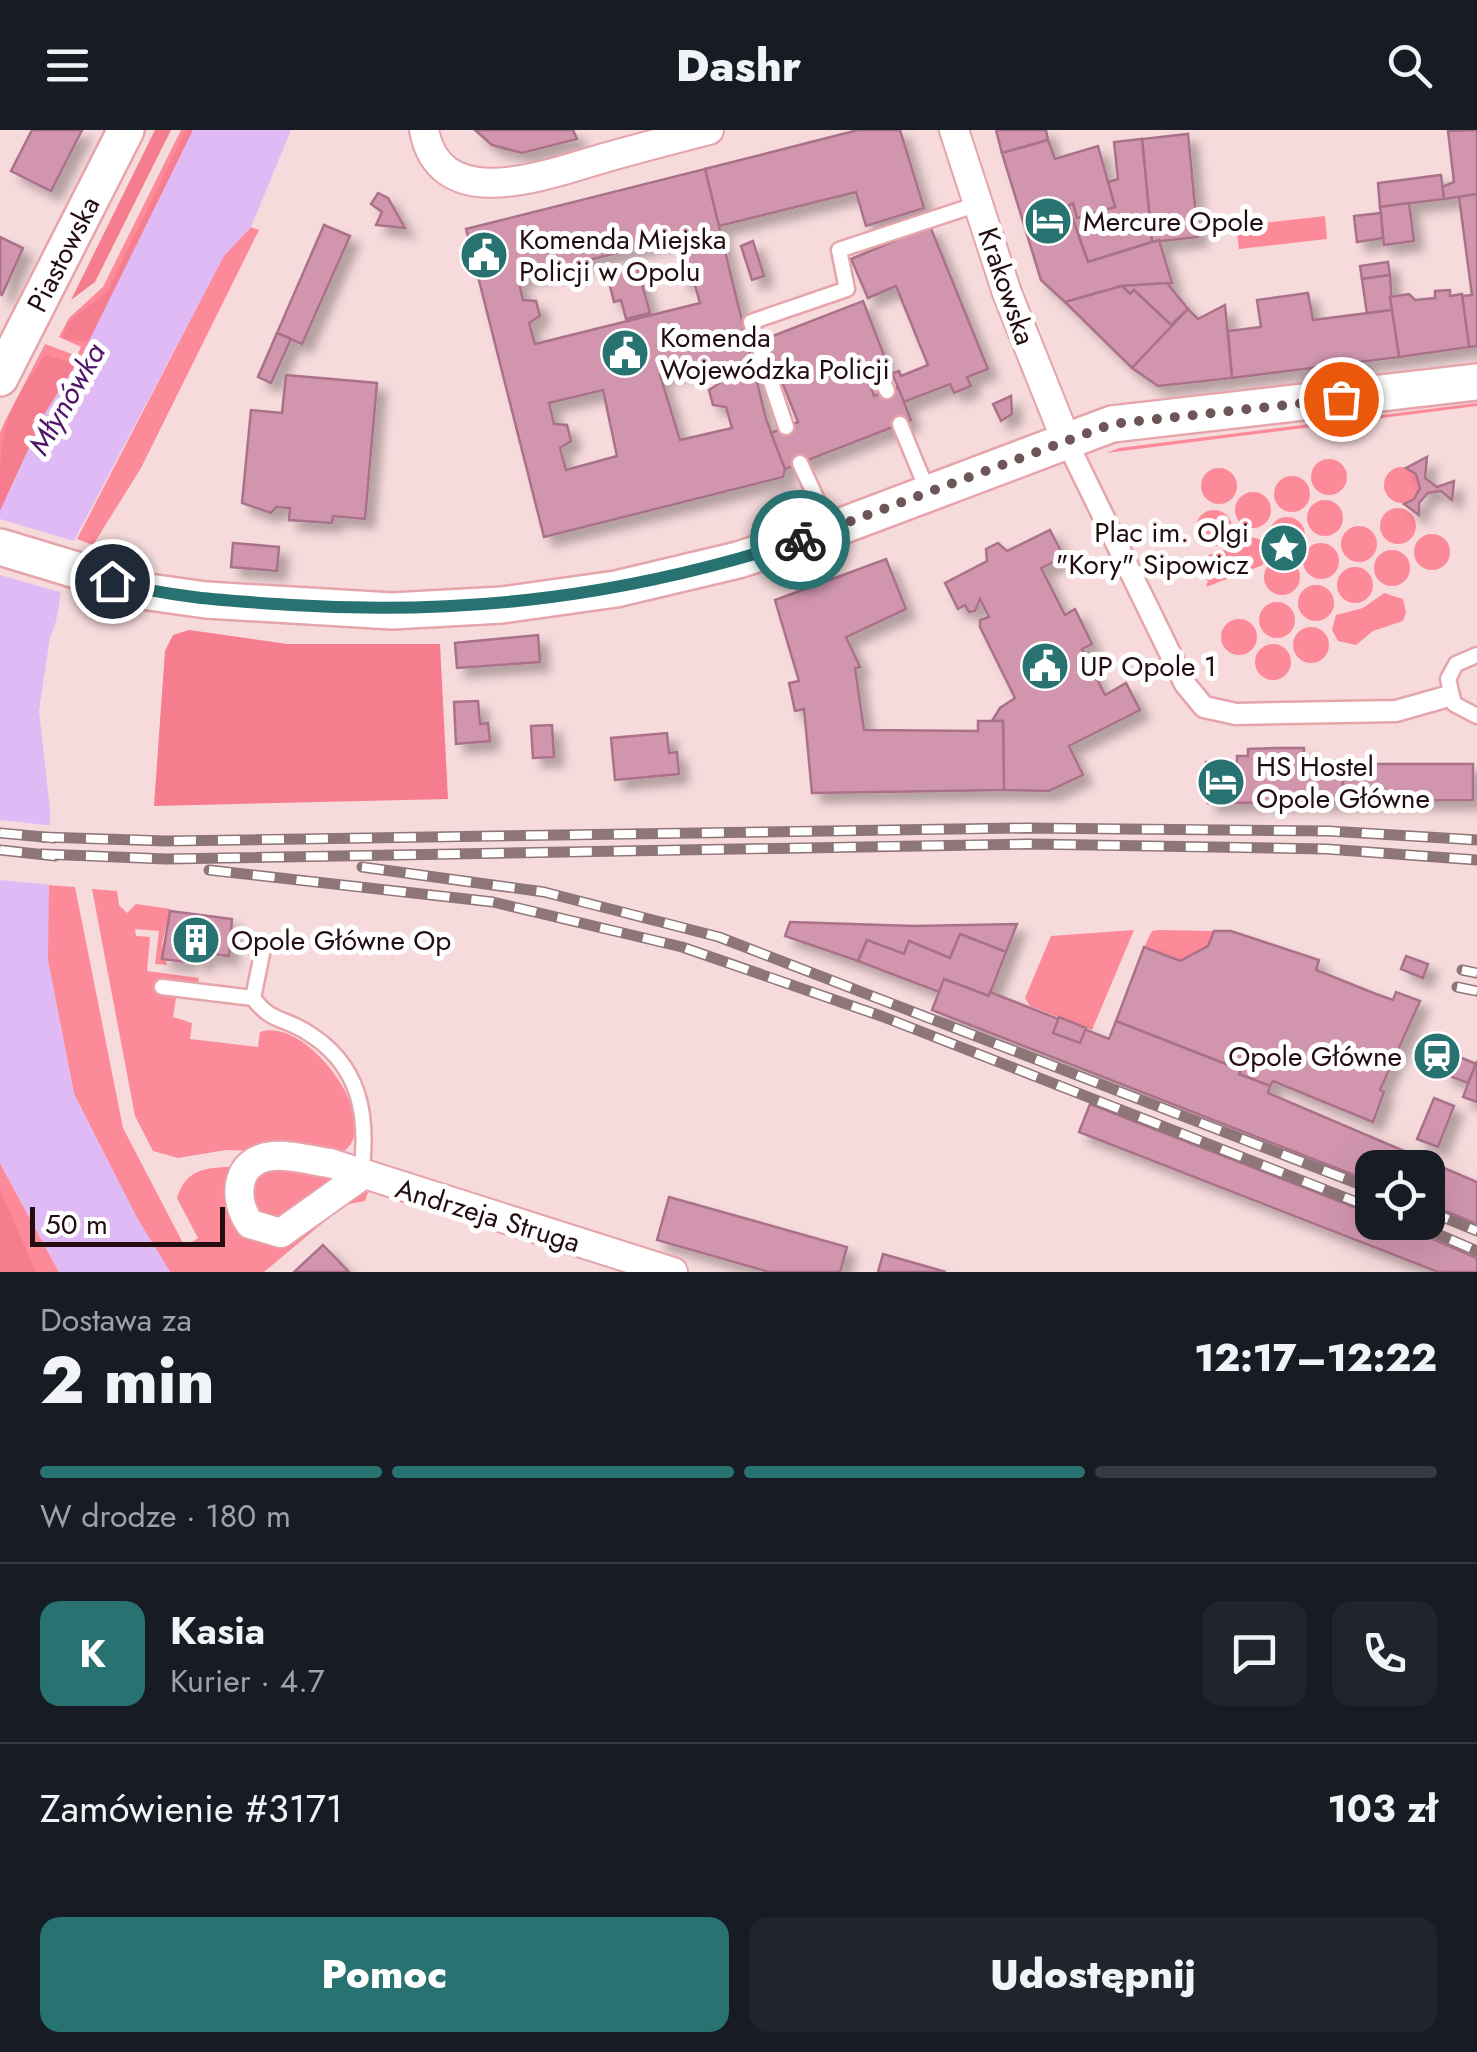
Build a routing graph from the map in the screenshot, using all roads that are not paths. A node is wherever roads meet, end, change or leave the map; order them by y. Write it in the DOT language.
graph roads {
  1 [pos="126,130"];
  2 [pos="424,130"];
  3 [pos="709,130"];
  4 [pos="954,130"];
  5 [pos="652,137"];
  6 [pos="978,204"];
  7 [pos="0,378"];
  8 [pos="1477,382"];
  9 [pos="900,424"];
  10 [pos="786,426"];
  11 [pos="1066,440"];
  12 [pos="800,463"];
  13 [pos="928,492"];
  14 [pos="832,530"];
  15 [pos="0,547"];
  16 [pos="1477,655"];
  17 [pos="1449,696"];
  18 [pos="1477,716"];
  19 [pos="264,944"];
  20 [pos="162,987"];
  21 [pos="253,998"];
  22 [pos="361,1176"];
  23 [pos="673,1272"];
  1 -- 7 [label="street, Piastowska"];
  2 -- 5 [label="street"];
  3 -- 5 [label="street"];
  4 -- 6 [label="street, Krakowska"];
  6 -- 10 [label="lane"];
  6 -- 11 [label="street, Krakowska"];
  8 -- 11 [label="street"];
  9 -- 13 [label="lane"];
  11 -- 13 [label="street"];
  11 -- 17 [label="street"];
  12 -- 14 [label="lane"];
  13 -- 14 [label="street"];
  14 -- 15 [label="street"];
  16 -- 17 [label="lane"];
  17 -- 18 [label="lane"];
  19 -- 21 [label="lane"];
  20 -- 21 [label="lane"];
  21 -- 22 [label="lane"];
  22 -- 23 [label="street, Andrzeja Struga"];
}
